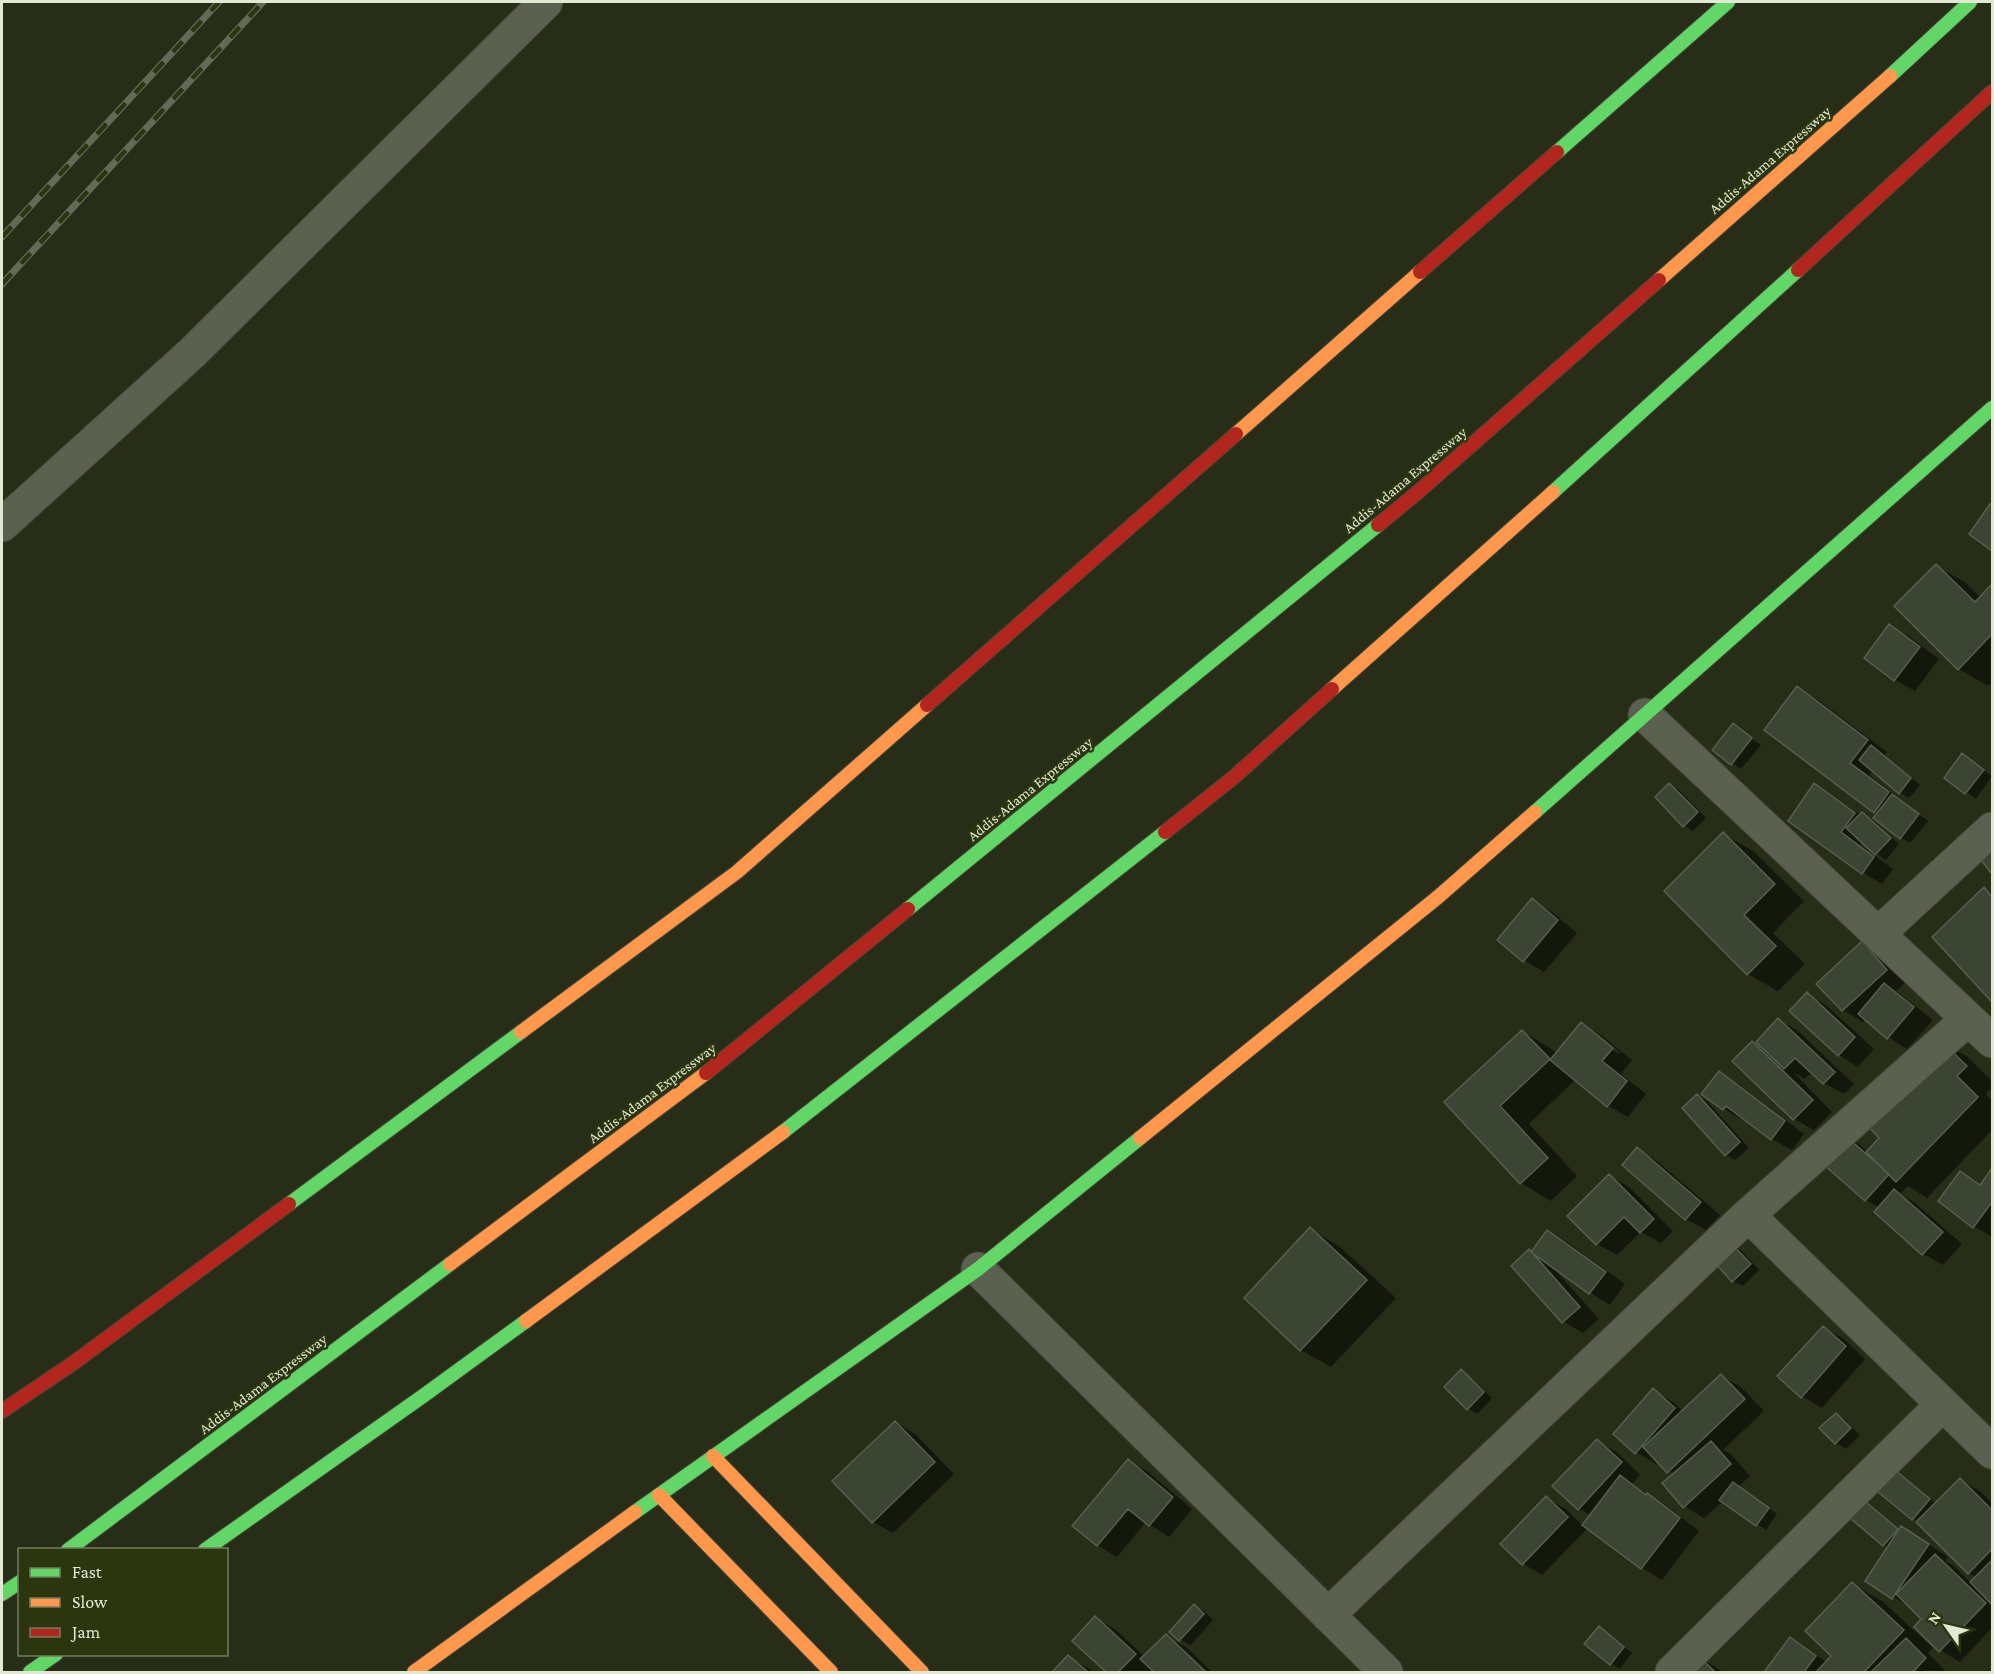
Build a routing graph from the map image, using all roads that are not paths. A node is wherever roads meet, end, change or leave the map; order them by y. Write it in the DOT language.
graph roads {
  1 [pos="546,2"];
  2 [pos="1728,2"];
  3 [pos="1970,2"];
  4 [pos="1992,92"];
  5 [pos="1992,408"];
  6 [pos="2,525"];
  7 [pos="1645,715"];
  8 [pos="1992,829"];
  9 [pos="1878,934"];
  10 [pos="1968,1018"];
  11 [pos="1992,1041"];
  12 [pos="1748,1215"];
  13 [pos="978,1269"];
  14 [pos="1942,1405"];
  15 [pos="2,1411"];
  16 [pos="1992,1452"];
  17 [pos="713,1456"];
  18 [pos="659,1495"];
  19 [pos="71,1548"];
  20 [pos="208,1548"];
  21 [pos="18,1583"];
  22 [pos="2,1594"];
  23 [pos="1328,1616"];
  24 [pos="53,1656"];
  25 [pos="30,1672"];
  26 [pos="414,1672"];
  27 [pos="831,1672"];
  28 [pos="922,1672"];
  29 [pos="1386,1672"];
  30 [pos="1672,1672"];
  1 -- 6 [label="street"];
  2 -- 15 [label="main road"];
  3 -- 19 [label="main road, Addis-Adama Expressway"];
  4 -- 20 [label="main road"];
  5 -- 7 [label="main road"];
  7 -- 9 [label="street"];
  7 -- 13 [label="main road"];
  8 -- 9 [label="street"];
  9 -- 10 [label="street"];
  10 -- 11 [label="street"];
  10 -- 12 [label="street"];
  12 -- 14 [label="street"];
  12 -- 23 [label="street"];
  13 -- 17 [label="main road"];
  13 -- 23 [label="street"];
  14 -- 16 [label="street"];
  14 -- 30 [label="street"];
  17 -- 18 [label="main road"];
  17 -- 28 [label="main road"];
  18 -- 26 [label="main road"];
  18 -- 27 [label="main road"];
  21 -- 22 [label="main road"];
  23 -- 29 [label="street"];
  24 -- 25 [label="main road"];
}
